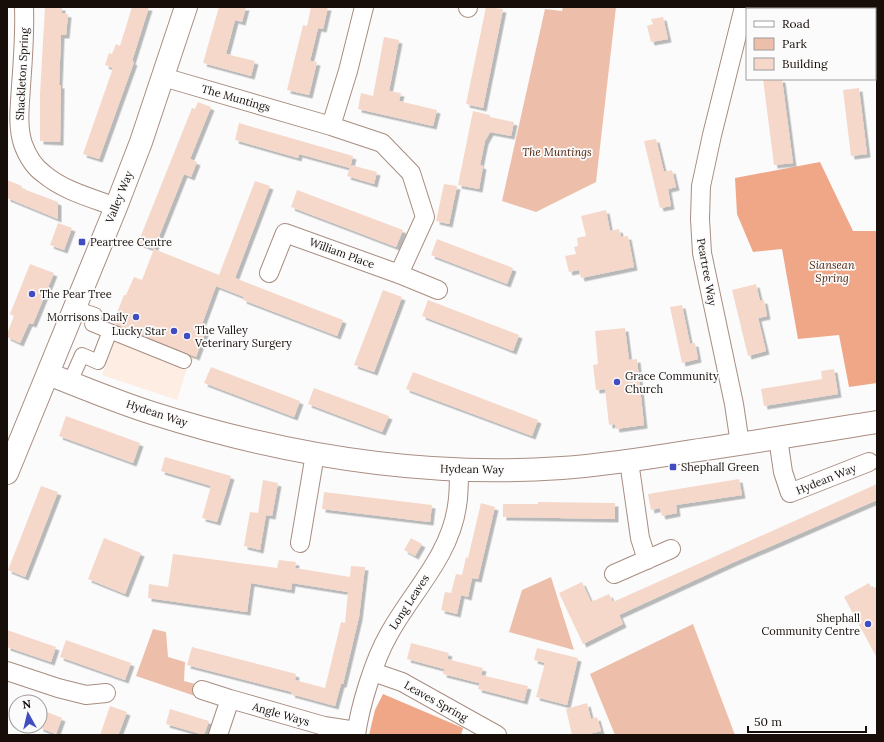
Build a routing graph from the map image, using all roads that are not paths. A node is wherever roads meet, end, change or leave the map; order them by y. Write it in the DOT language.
graph roads {
  1 [pos="24,7"];
  2 [pos="186,7"];
  3 [pos="364,7"];
  4 [pos="744,7"];
  5 [pos="163,77"];
  6 [pos="331,126"];
  7 [pos="116,207"];
  8 [pos="269,273"];
  9 [pos="398,274"];
  10 [pos="438,290"];
  11 [pos="74,308"];
  12 [pos="110,332"];
  13 [pos="184,361"];
  14 [pos="48,374"];
  15 [pos="70,382"];
  16 [pos="877,422"];
  17 [pos="778,438"];
  18 [pos="740,444"];
  19 [pos="315,454"];
  20 [pos="629,461"];
  21 [pos="869,462"];
  22 [pos="459,470"];
  23 [pos="7,473"];
  24 [pos="300,543"];
  25 [pos="671,549"];
  26 [pos="647,560"];
  27 [pos="614,574"];
  28 [pos="7,671"];
  29 [pos="373,672"];
  30 [pos="202,690"];
  31 [pos="106,693"];
  32 [pos="230,699"];
  33 [pos="356,733"];
  34 [pos="218,735"];
  35 [pos="497,735"];
  1 -- 7 [label="street, Shackleton Spring"];
  2 -- 5 [label="street, Valley Way"];
  3 -- 6 [label="street"];
  4 -- 18 [label="street, Peartree Way"];
  5 -- 6 [label="street, The Muntings"];
  5 -- 7 [label="street, Valley Way"];
  6 -- 9 [label="street, The Muntings"];
  7 -- 11 [label="street, Valley Way"];
  8 -- 9 [label="street, William Place"];
  9 -- 10 [label="street, William Place"];
  11 -- 12 [label="street"];
  11 -- 14 [label="street, Valley Way"];
  12 -- 13 [label="street"];
  12 -- 15 [label="street"];
  14 -- 15 [label="street, Hydean Way"];
  14 -- 23 [label="street, Valley Way"];
  15 -- 19 [label="street, Hydean Way"];
  16 -- 17 [label="street, Hydean Way"];
  17 -- 18 [label="street, Hydean Way"];
  17 -- 21 [label="street, Hydean Way"];
  18 -- 20 [label="street, Hydean Way"];
  19 -- 22 [label="street, Hydean Way"];
  19 -- 24 [label="street"];
  20 -- 22 [label="street, Hydean Way"];
  20 -- 26 [label="street"];
  22 -- 29 [label="street, Long Leaves"];
  25 -- 26 [label="street"];
  26 -- 27 [label="street"];
  28 -- 31 [label="street"];
  29 -- 33 [label="street, Long Leaves"];
  29 -- 35 [label="street, Leaves Spring"];
  30 -- 32 [label="street, Angle Ways"];
  32 -- 33 [label="street, Angle Ways"];
  32 -- 34 [label="street"];
}
